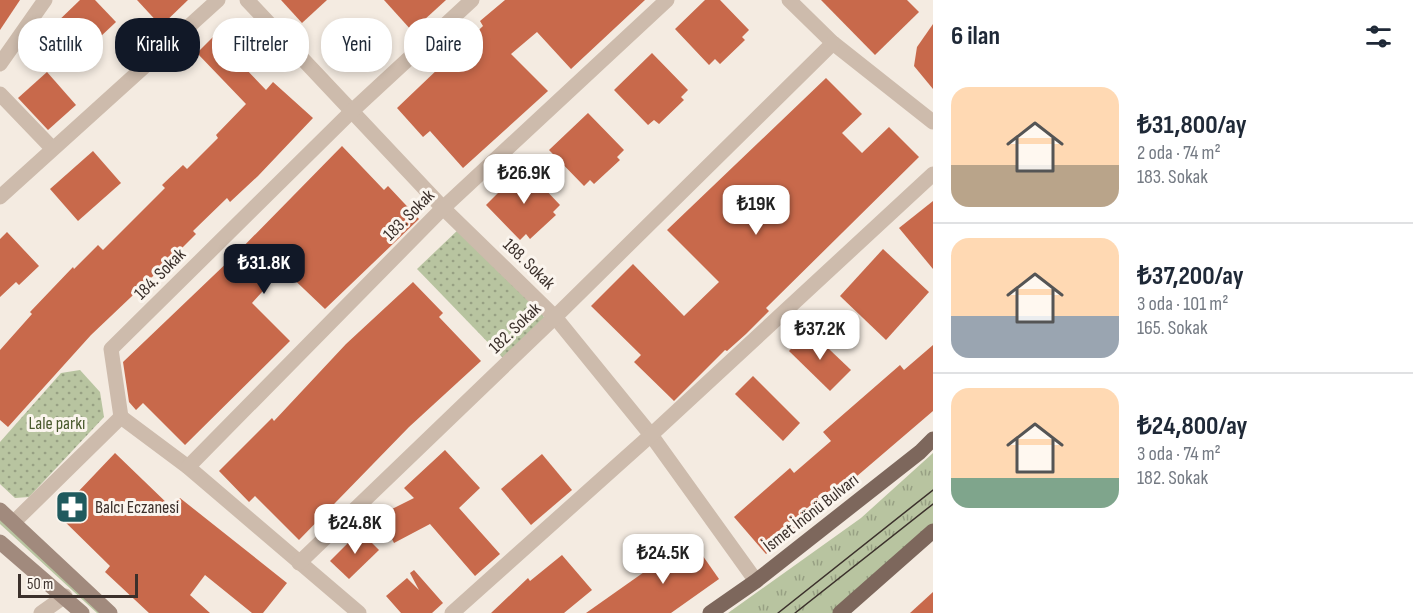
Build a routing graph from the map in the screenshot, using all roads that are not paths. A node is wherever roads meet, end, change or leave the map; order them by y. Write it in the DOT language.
graph roads {
  1 [pos="45,0"];
  2 [pos="218,0"];
  3 [pos="247,0"];
  4 [pos="472,0"];
  5 [pos="668,0"];
  6 [pos="789,0"];
  7 [pos="833,43"];
  8 [pos="0,64"];
  9 [pos="0,94"];
  10 [pos="352,111"];
  11 [pos="933,122"];
  12 [pos="52,148"];
  13 [pos="933,174"];
  14 [pos="0,196"];
  15 [pos="443,208"];
  16 [pos="555,317"];
  17 [pos="121,417"];
  18 [pos="651,435"];
  19 [pos="933,439"];
  20 [pos="188,467"];
  21 [pos="0,510"];
  22 [pos="14,522"];
  23 [pos="933,531"];
  24 [pos="0,542"];
  25 [pos="299,563"];
  26 [pos="756,581"];
  27 [pos="65,596"];
  28 [pos="41,613"];
  29 [pos="82,613"];
  30 [pos="110,613"];
  31 [pos="359,613"];
  32 [pos="452,613"];
  33 [pos="710,613"];
  34 [pos="840,613"];
  1 -- 8 [label="street"];
  2 -- 12 [label="street"];
  3 -- 10 [label="street, 188. Sokak"];
  4 -- 10 [label="street, 184. Sokak"];
  5 -- 15 [label="street, 183. Sokak"];
  6 -- 7 [label="street"];
  7 -- 11 [label="street"];
  7 -- 16 [label="street, 182. Sokak"];
  9 -- 12 [label="street"];
  10 -- 15 [label="street, 188. Sokak"];
  10 -- 17 [label="street, 184. Sokak"];
  12 -- 14 [label="street"];
  13 -- 18 [label="street"];
  15 -- 16 [label="street, 188. Sokak"];
  15 -- 20 [label="street, 183. Sokak"];
  16 -- 18 [label="street, 188. Sokak"];
  16 -- 25 [label="street, 182. Sokak"];
  17 -- 20 [label="street"];
  17 -- 22 [label="street"];
  18 -- 26 [label="street, 188. Sokak"];
  18 -- 32 [label="street"];
  19 -- 26 [label="main road, İsmet İnönü Bulvarı"];
  20 -- 25 [label="street"];
  21 -- 22 [label="main road"];
  22 -- 30 [label="main road"];
  23 -- 34 [label="main road"];
  24 -- 27 [label="main road"];
  25 -- 31 [label="street"];
  26 -- 33 [label="main road, İsmet İnönü Bulvarı"];
  27 -- 28 [label="street"];
  27 -- 29 [label="main road"];
}
